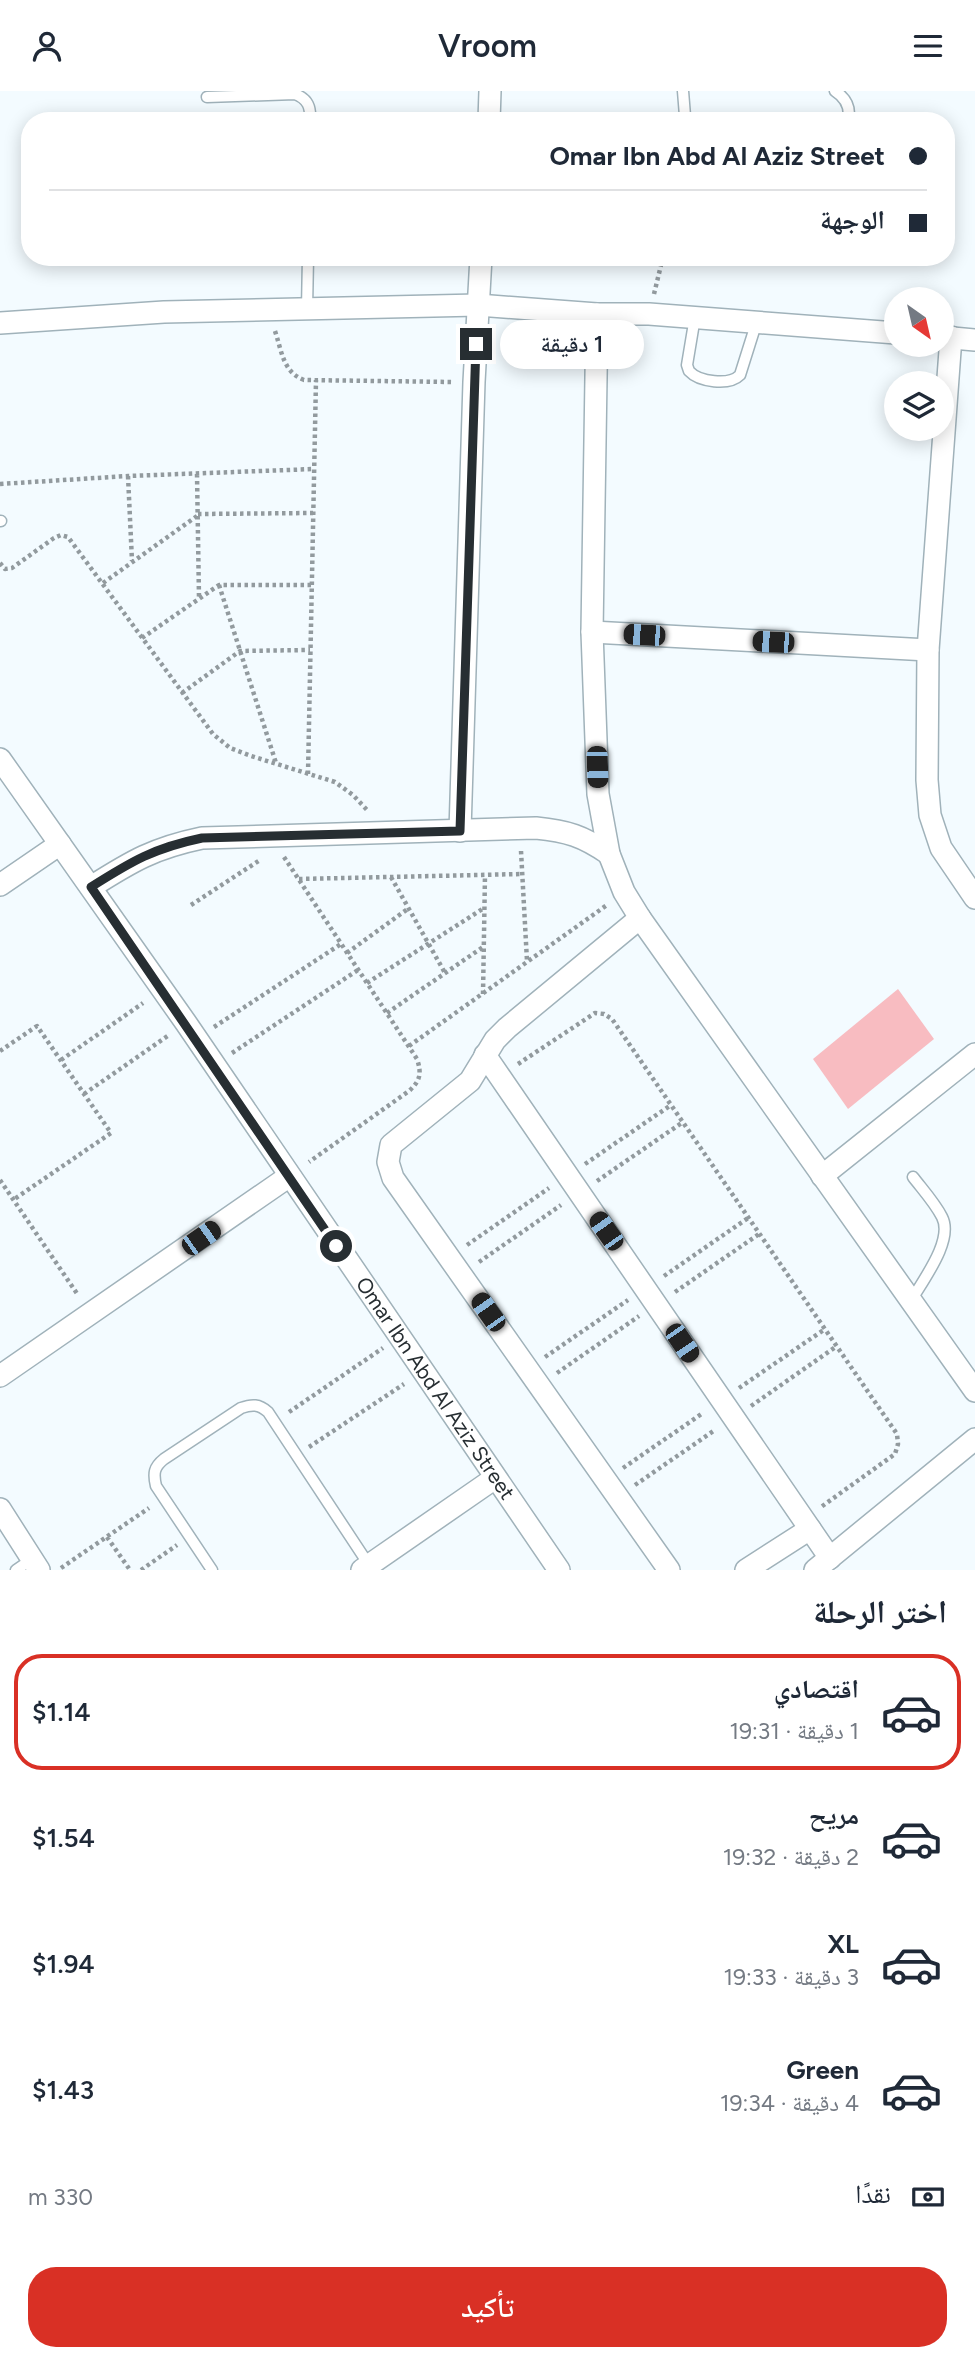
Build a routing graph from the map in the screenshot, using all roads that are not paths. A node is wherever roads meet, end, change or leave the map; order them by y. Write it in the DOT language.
graph roads {
  1 [pos="490,91"];
  2 [pos="683,91"];
  3 [pos="835,91"];
  4 [pos="207,97"];
  5 [pos="309,112"];
  6 [pos="489,112"];
  7 [pos="685,112"];
  8 [pos="849,112"];
  9 [pos="308,266"];
  10 [pos="480,266"];
  11 [pos="478,305"];
  12 [pos="307,309"];
  13 [pos="597,314"];
  14 [pos="695,317"];
  15 [pos="757,321"];
  16 [pos="0,323"];
  17 [pos="884,332"];
  18 [pos="954,338"];
  19 [pos="975,340"];
  20 [pos="945,357"];
  21 [pos="592,632"];
  22 [pos="929,650"];
  23 [pos="0,759"];
  24 [pos="460,831"];
  25 [pos="60,844"];
  26 [pos="609,854"];
  27 [pos="0,885"];
  28 [pos="91,887"];
  29 [pos="975,898"];
  30 [pos="640,918"];
  31 [pos="975,1054"];
  32 [pos="485,1055"];
  33 [pos="822,1176"];
  34 [pos="288,1177"];
  35 [pos="913,1177"];
  36 [pos="911,1301"];
  37 [pos="0,1376"];
  38 [pos="975,1391"];
  39 [pos="975,1439"];
  40 [pos="495,1478"];
  41 [pos="0,1509"];
  42 [pos="807,1524"];
  43 [pos="823,1564"];
  44 [pos="29,1566"];
  45 [pos="365,1567"];
  46 [pos="212,1570"];
  47 [pos="559,1570"];
  48 [pos="668,1570"];
  49 [pos="746,1570"];
  1 -- 6 [label="street"];
  2 -- 7 [label="lane"];
  3 -- 8 [label="lane"];
  4 -- 5 [label="lane"];
  9 -- 12 [label="lane"];
  10 -- 11 [label="street"];
  11 -- 12 [label="street"];
  11 -- 13 [label="street"];
  11 -- 24 [label="street"];
  12 -- 16 [label="street"];
  13 -- 14 [label="street"];
  13 -- 21 [label="street"];
  14 -- 15 [label="street"];
  14 -- 15 [label="lane"];
  15 -- 17 [label="street"];
  18 -- 19 [label="street"];
  20 -- 22 [label="street"];
  21 -- 22 [label="street"];
  21 -- 26 [label="street"];
  22 -- 29 [label="street"];
  23 -- 25 [label="street, Omar Ibn Abd Al Aziz Street"];
  24 -- 26 [label="street"];
  24 -- 28 [label="street"];
  25 -- 27 [label="street"];
  25 -- 28 [label="street, Omar Ibn Abd Al Aziz Street"];
  26 -- 30 [label="street"];
  28 -- 34 [label="street, Omar Ibn Abd Al Aziz Street"];
  30 -- 32 [label="street"];
  30 -- 33 [label="street"];
  31 -- 33 [label="street"];
  32 -- 42 [label="street"];
  32 -- 48 [label="street"];
  33 -- 36 [label="street"];
  34 -- 37 [label="street"];
  34 -- 40 [label="street, Omar Ibn Abd Al Aziz Street"];
  35 -- 36 [label="lane"];
  36 -- 38 [label="street"];
  39 -- 43 [label="street"];
  40 -- 45 [label="street"];
  40 -- 47 [label="street, Omar Ibn Abd Al Aziz Street"];
  41 -- 44 [label="street"];
  42 -- 43 [label="street"];
  42 -- 49 [label="street"];
  45 -- 46 [label="lane"];
}
